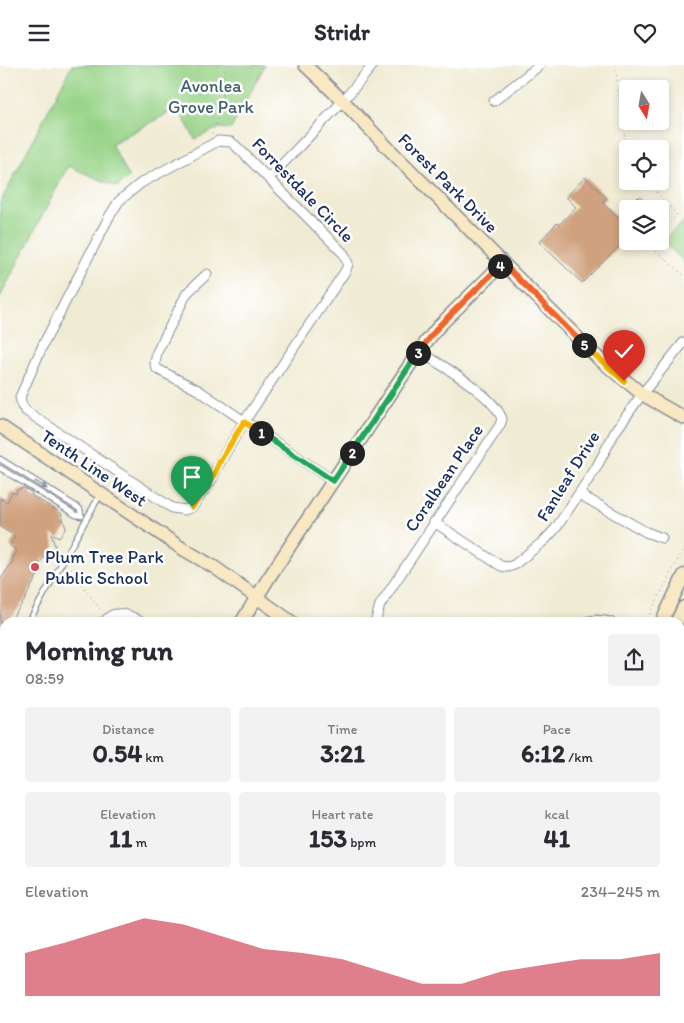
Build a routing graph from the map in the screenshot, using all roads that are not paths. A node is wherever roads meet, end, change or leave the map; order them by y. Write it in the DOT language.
graph roads {
  1 [pos="305,65"];
  2 [pos="373,65"];
  3 [pos="540,65"];
  4 [pos="343,101"];
  5 [pos="494,101"];
  6 [pos="269,178"];
  7 [pos="503,263"];
  8 [pos="207,274"];
  9 [pos="684,342"];
  10 [pos="419,351"];
  11 [pos="642,394"];
  12 [pos="684,418"];
  13 [pos="244,422"];
  14 [pos="0,426"];
  15 [pos="0,459"];
  16 [pos="0,468"];
  17 [pos="333,481"];
  18 [pos="100,493"];
  19 [pos="579,494"];
  20 [pos="83,516"];
  21 [pos="434,522"];
  22 [pos="662,538"];
  23 [pos="684,575"];
  24 [pos="256,598"];
  25 [pos="32,617"];
  26 [pos="111,617"];
  27 [pos="134,617"];
  28 [pos="245,617"];
  29 [pos="285,617"];
  30 [pos="377,617"];
  31 [pos="664,617"];
  1 -- 4 [label="street, Forest Park Drive"];
  2 -- 4 [label="street"];
  3 -- 5 [label="street"];
  4 -- 6 [label="street"];
  4 -- 7 [label="street, Forest Park Drive"];
  6 -- 13 [label="street, Forrestdale Circle"];
  6 -- 13 [label="street, Forrestdale Circle"];
  7 -- 10 [label="street"];
  7 -- 11 [label="street, Forest Park Drive"];
  8 -- 13 [label="street"];
  9 -- 11 [label="street, Fanleaf Drive"];
  10 -- 17 [label="street"];
  10 -- 21 [label="street, Coralbean Place"];
  11 -- 12 [label="street, Forest Park Drive"];
  11 -- 19 [label="street, Fanleaf Drive"];
  13 -- 17 [label="street"];
  14 -- 18 [label="street, Tenth Line West"];
  15 -- 20 [label="lane, one-way"];
  16 -- 20 [label="lane"];
  17 -- 24 [label="street"];
  18 -- 20 [label="lane"];
  18 -- 24 [label="street, Tenth Line West"];
  19 -- 21 [label="street, Fanleaf Drive"];
  19 -- 22 [label="street"];
  20 -- 25 [label="lane"];
  21 -- 30 [label="street, Coralbean Place"];
  23 -- 31 [label="street"];
  24 -- 28 [label="street"];
  24 -- 29 [label="street, Tenth Line West"];
  26 -- 27 [label="street"];
}
